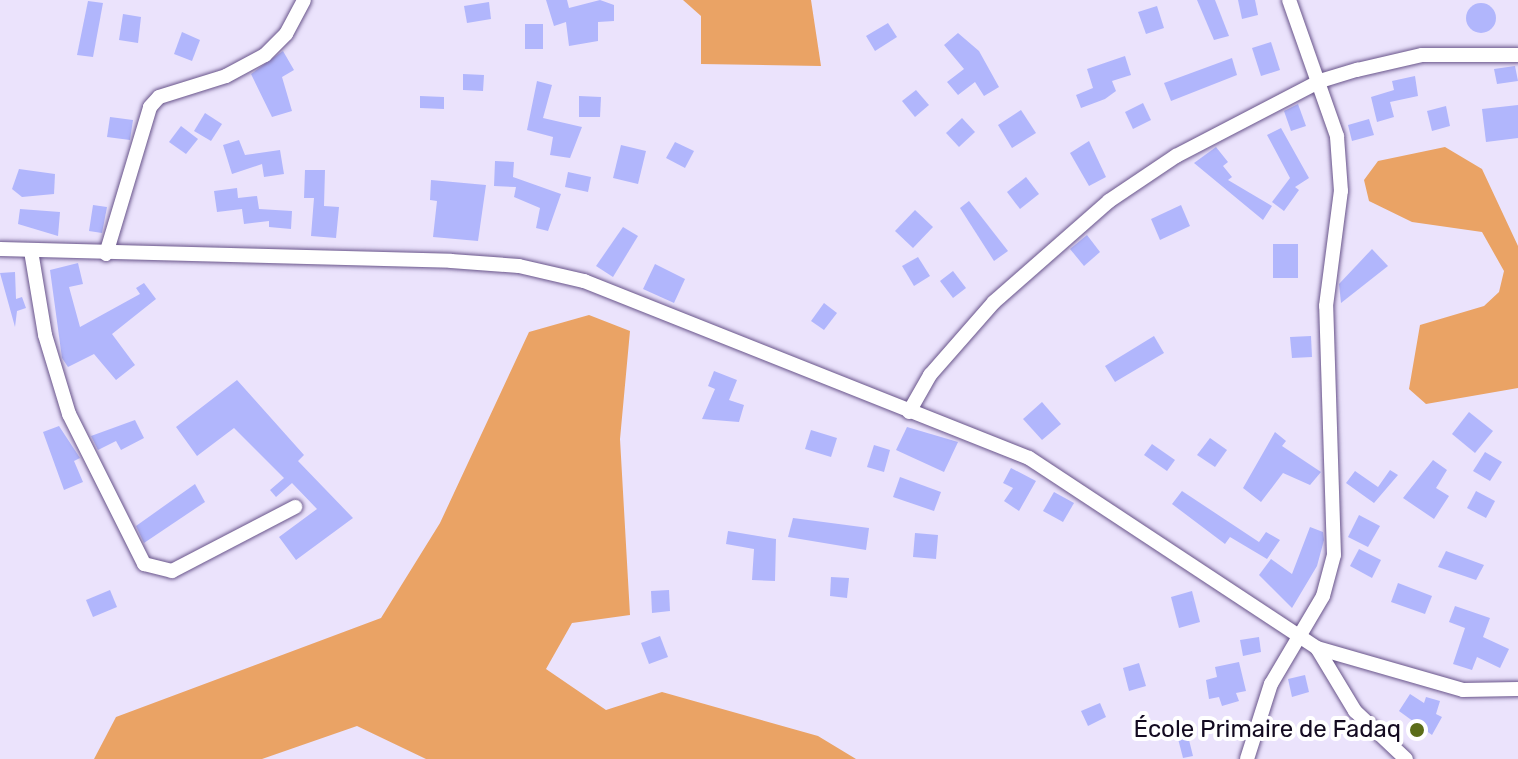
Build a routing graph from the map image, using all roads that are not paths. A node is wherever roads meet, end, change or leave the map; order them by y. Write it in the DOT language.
graph roads {
  1 [pos="304,0"];
  2 [pos="1289,0"];
  3 [pos="1518,55"];
  4 [pos="1320,81"];
  5 [pos="0,249"];
  6 [pos="31,251"];
  7 [pos="106,254"];
  8 [pos="909,412"];
  9 [pos="295,507"];
  10 [pos="1301,638"];
  11 [pos="1317,648"];
  12 [pos="1518,689"];
  13 [pos="1247,759"];
  14 [pos="1406,759"];
  1 -- 7 [label="street"];
  2 -- 4 [label="street"];
  3 -- 4 [label="street"];
  4 -- 8 [label="street"];
  4 -- 10 [label="street"];
  5 -- 6 [label="street"];
  6 -- 7 [label="street"];
  6 -- 9 [label="street"];
  7 -- 8 [label="street"];
  8 -- 10 [label="street"];
  10 -- 11 [label="street"];
  10 -- 13 [label="street"];
  11 -- 12 [label="street"];
  11 -- 14 [label="street"];
}
